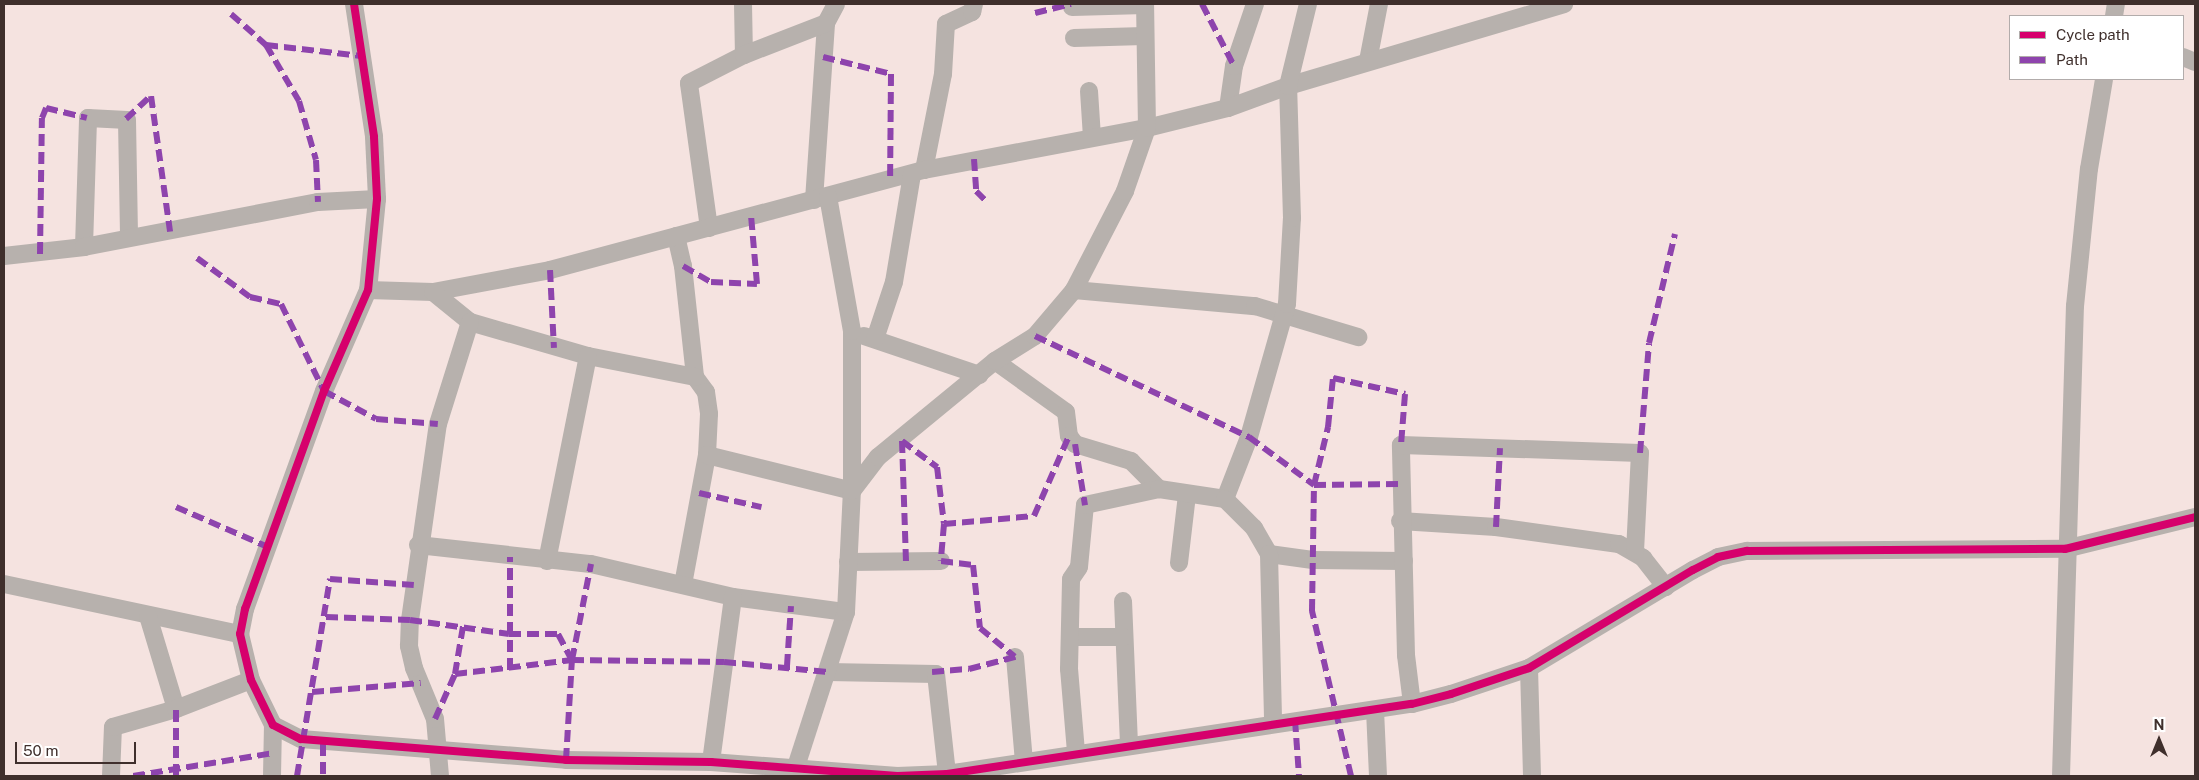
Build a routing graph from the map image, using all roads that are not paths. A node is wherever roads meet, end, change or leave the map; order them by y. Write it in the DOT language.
graph roads {
  1 [pos="354,4"];
  2 [pos="744,4"];
  3 [pos="836,4"];
  4 [pos="974,4"];
  5 [pos="1145,4"];
  6 [pos="1255,4"];
  7 [pos="1308,4"];
  8 [pos="1379,4"];
  9 [pos="1564,4"];
  10 [pos="1072,6"];
  11 [pos="826,23"];
  12 [pos="1144,36"];
  13 [pos="1074,38"];
  14 [pos="744,55"];
  15 [pos="1368,61"];
  16 [pos="2104,80"];
  17 [pos="1288,86"];
  18 [pos="1089,91"];
  19 [pos="1228,108"];
  20 [pos="1147,128"];
  21 [pos="1092,138"];
  22 [pos="918,172"];
  23 [pos="821,198"];
  24 [pos="377,199"];
  25 [pos="709,228"];
  26 [pos="130,236"];
  27 [pos="676,236"];
  28 [pos="84,247"];
  29 [pos="4,256"];
  30 [pos="368,290"];
  31 [pos="1074,290"];
  32 [pos="433,292"];
  33 [pos="1283,315"];
  34 [pos="470,322"];
  35 [pos="852,332"];
  36 [pos="1358,337"];
  37 [pos="875,339"];
  38 [pos="588,356"];
  39 [pos="995,361"];
  40 [pos="980,375"];
  41 [pos="695,377"];
  42 [pos="707,455"];
  43 [pos="1159,489"];
  44 [pos="852,491"];
  45 [pos="1188,495"];
  46 [pos="1225,499"];
  47 [pos="2195,517"];
  48 [pos="1400,521"];
  49 [pos="418,545"];
  50 [pos="2066,549"];
  51 [pos="1635,551"];
  52 [pos="1269,554"];
  53 [pos="547,560"];
  54 [pos="942,560"];
  55 [pos="1404,561"];
  56 [pos="848,562"];
  57 [pos="1179,563"];
  58 [pos="4,584"];
  59 [pos="683,584"];
  60 [pos="1666,587"];
  61 [pos="732,597"];
  62 [pos="1123,601"];
  63 [pos="846,612"];
  64 [pos="148,616"];
  65 [pos="240,634"];
  66 [pos="1070,637"];
  67 [pos="1124,637"];
  68 [pos="1015,657"];
  69 [pos="1529,668"];
  70 [pos="828,672"];
  71 [pos="251,680"];
  72 [pos="1412,704"];
  73 [pos="176,709"];
  74 [pos="1375,710"];
  75 [pos="1273,722"];
  76 [pos="273,726"];
  77 [pos="1129,744"];
  78 [pos="439,752"];
  79 [pos="1076,752"];
  80 [pos="1024,761"];
  81 [pos="700,767"];
  82 [pos="794,772"];
  83 [pos="993,772"];
  84 [pos="947,774"];
  85 [pos="111,776"];
  86 [pos="272,776"];
  87 [pos="440,776"];
  88 [pos="1378,776"];
  89 [pos="1532,776"];
  90 [pos="2061,776"];
  1 -- 24 [label="street"];
  2 -- 14 [label="street"];
  3 -- 11 [label="street"];
  4 -- 22 [label="street"];
  5 -- 10 [label="street"];
  5 -- 12 [label="street"];
  6 -- 19 [label="street"];
  7 -- 17 [label="street"];
  8 -- 15 [label="street"];
  9 -- 15 [label="street"];
  11 -- 14 [label="street"];
  11 -- 23 [label="street"];
  12 -- 13 [label="street"];
  12 -- 20 [label="street"];
  14 -- 25 [label="street"];
  15 -- 17 [label="street"];
  16 -- 50 [label="street"];
  17 -- 19 [label="street"];
  17 -- 33 [label="street"];
  18 -- 21 [label="street"];
  19 -- 20 [label="street"];
  20 -- 21 [label="street"];
  20 -- 31 [label="street"];
  21 -- 22 [label="street"];
  22 -- 23 [label="street"];
  22 -- 37 [label="street"];
  23 -- 25 [label="street"];
  23 -- 35 [label="street"];
  24 -- 26 [label="street"];
  24 -- 30 [label="street"];
  25 -- 27 [label="street"];
  26 -- 28 [label="street"];
  26 -- 28 [label="street"];
  27 -- 32 [label="street"];
  27 -- 41 [label="street"];
  28 -- 29 [label="street"];
  30 -- 32 [label="street"];
  30 -- 65 [label="street"];
  31 -- 33 [label="street"];
  31 -- 39 [label="street"];
  32 -- 34 [label="street"];
  33 -- 36 [label="street"];
  33 -- 46 [label="street"];
  34 -- 38 [label="street"];
  34 -- 49 [label="street"];
  35 -- 37 [label="street"];
  35 -- 44 [label="street"];
  37 -- 40 [label="street"];
  38 -- 41 [label="street"];
  38 -- 53 [label="street"];
  39 -- 40 [label="street"];
  39 -- 43 [label="street"];
  40 -- 44 [label="street"];
  41 -- 42 [label="street"];
  42 -- 44 [label="street"];
  42 -- 59 [label="street"];
  43 -- 45 [label="street"];
  43 -- 66 [label="street"];
  44 -- 56 [label="street"];
  45 -- 46 [label="street"];
  45 -- 57 [label="street"];
  46 -- 52 [label="street"];
  47 -- 50 [label="street"];
  48 -- 51 [label="street"];
  48 -- 51 [label="street"];
  48 -- 55 [label="street"];
  49 -- 53 [label="street"];
  49 -- 78 [label="street"];
  50 -- 60 [label="street"];
  50 -- 90 [label="street"];
  51 -- 60 [label="street"];
  52 -- 55 [label="street"];
  52 -- 75 [label="street"];
  53 -- 59 [label="street"];
  54 -- 56 [label="street"];
  55 -- 72 [label="street"];
  56 -- 63 [label="street"];
  58 -- 64 [label="street"];
  59 -- 61 [label="street"];
  60 -- 69 [label="street"];
  61 -- 63 [label="street"];
  61 -- 81 [label="street"];
  62 -- 67 [label="street"];
  63 -- 70 [label="street"];
  64 -- 65 [label="street"];
  64 -- 73 [label="street"];
  65 -- 71 [label="street"];
  66 -- 67 [label="street"];
  66 -- 79 [label="street"];
  67 -- 77 [label="street"];
  68 -- 80 [label="street"];
  69 -- 72 [label="street"];
  69 -- 89 [label="street"];
  70 -- 82 [label="street"];
  70 -- 84 [label="street"];
  71 -- 73 [label="street"];
  71 -- 76 [label="street"];
  72 -- 74 [label="street"];
  73 -- 85 [label="street"];
  74 -- 75 [label="street"];
  74 -- 88 [label="street"];
  75 -- 77 [label="street"];
  76 -- 78 [label="street"];
  76 -- 86 [label="street"];
  77 -- 79 [label="street"];
  78 -- 81 [label="street"];
  78 -- 87 [label="street"];
  79 -- 80 [label="street"];
  80 -- 83 [label="street"];
  81 -- 82 [label="street"];
  82 -- 84 [label="street"];
  83 -- 84 [label="street"];
}
